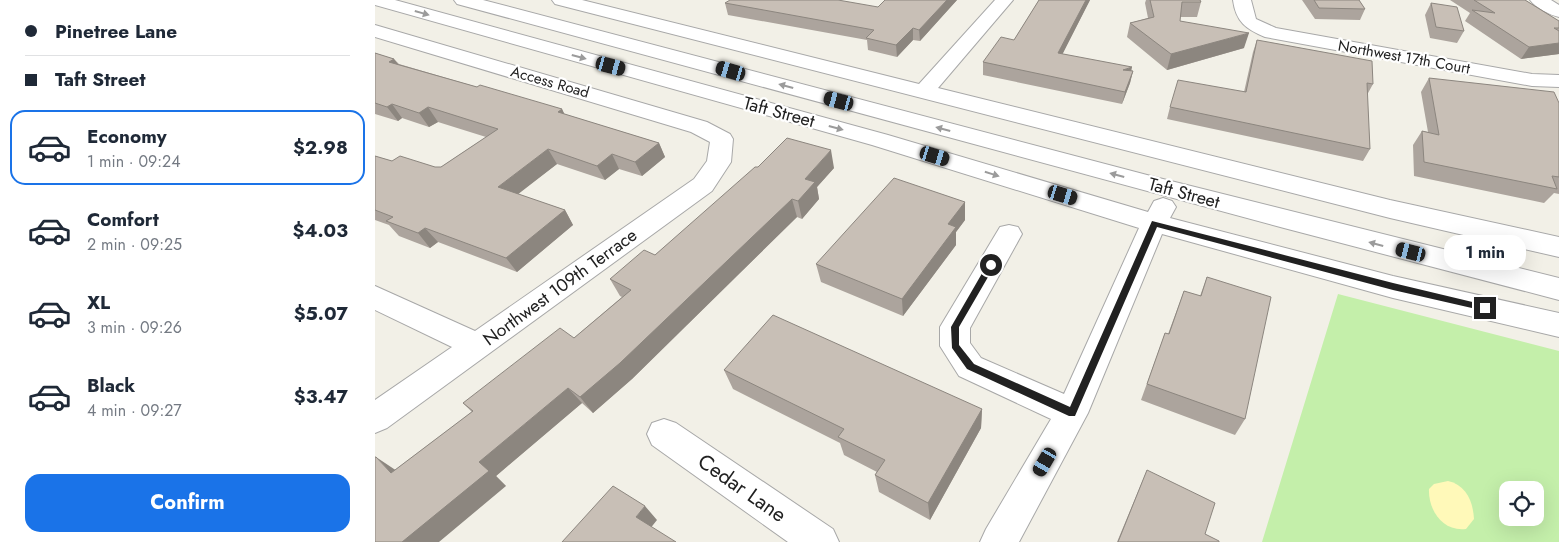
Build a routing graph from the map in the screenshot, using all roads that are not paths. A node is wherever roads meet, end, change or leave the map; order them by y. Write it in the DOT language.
graph roads {
  1 [pos="375,0"];
  2 [pos="463,0"];
  3 [pos="561,0"];
  4 [pos="1004,0"];
  5 [pos="1242,0"];
  6 [pos="1539,0"];
  7 [pos="498,4"];
  8 [pos="1559,12"];
  9 [pos="461,24"];
  10 [pos="375,31"];
  11 [pos="423,45"];
  12 [pos="1559,81"];
  13 [pos="923,91"];
  14 [pos="722,139"];
  15 [pos="1172,190"];
  16 [pos="1154,223"];
  17 [pos="1009,234"];
  18 [pos="1559,247"];
  19 [pos="1559,289"];
  20 [pos="375,297"];
  21 [pos="1559,326"];
  22 [pos="479,346"];
  23 [pos="1072,413"];
  24 [pos="375,418"];
  25 [pos="664,434"];
  26 [pos="820,542"];
  27 [pos="999,542"];
  1 -- 9 [label="street, Taft Street, one-way"];
  2 -- 7 [label="street, Taft Street"];
  3 -- 13 [label="street, Taft Street"];
  4 -- 13 [label="street"];
  5 -- 12 [label="street, Northwest 17th Court"];
  6 -- 8 [label="street"];
  7 -- 9 [label="street"];
  15 -- 7 [label="street, Taft Street, one-way"];
  9 -- 11 [label="street"];
  9 -- 16 [label="street, Taft Street, one-way"];
  10 -- 11 [label="street, Access Road"];
  11 -- 14 [label="street, Access Road"];
  13 -- 18 [label="street, Taft Street"];
  14 -- 22 [label="street, Northwest 109th Terrace"];
  15 -- 16 [label="street"];
  19 -- 15 [label="street, Taft Street, one-way"];
  16 -- 21 [label="street, Taft Street"];
  16 -- 23 [label="street"];
  17 -- 23 [label="street"];
  20 -- 22 [label="street"];
  22 -- 24 [label="street, Northwest 109th Terrace"];
  23 -- 27 [label="street"];
  25 -- 26 [label="street, Cedar Lane"];
}
